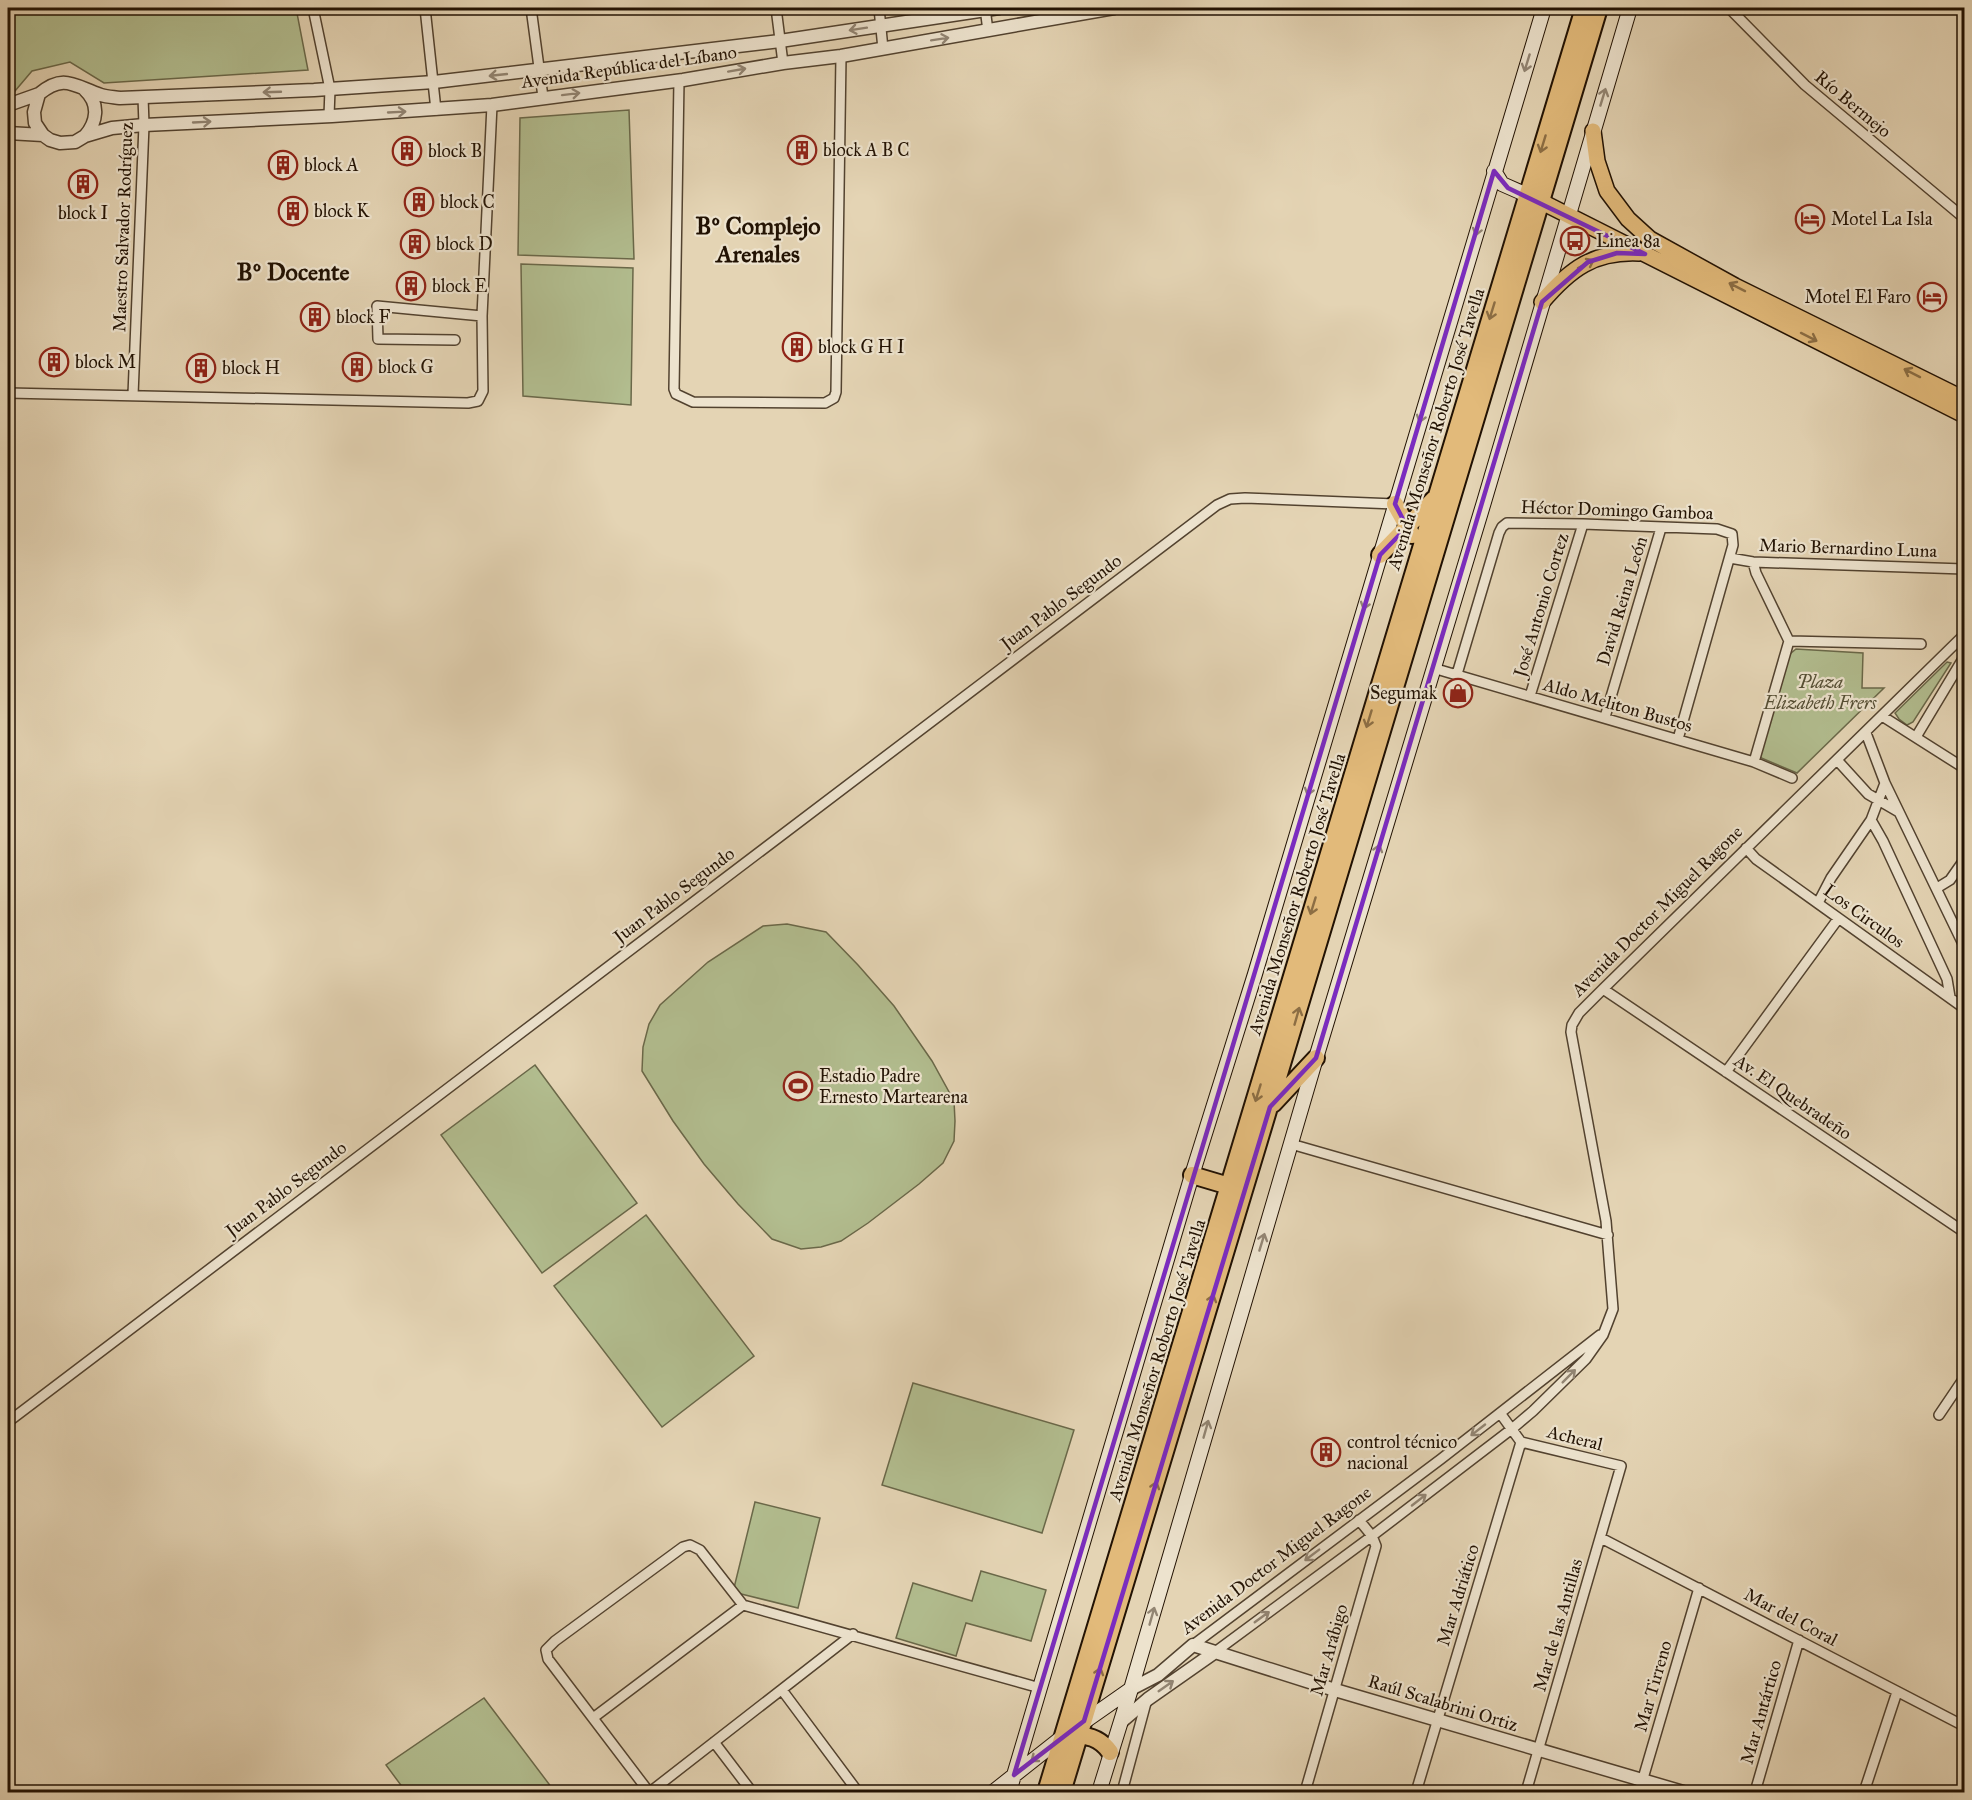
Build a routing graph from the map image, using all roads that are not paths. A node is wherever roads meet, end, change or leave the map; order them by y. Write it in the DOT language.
graph roads {
  1 [pos="313,8"];
  2 [pos="425,8"];
  3 [pos="531,8"];
  4 [pos="776,8"];
  5 [pos="879,8"];
  6 [pos="985,8"];
  7 [pos="999,8"];
  8 [pos="1114,8"];
  9 [pos="1544,8"];
  10 [pos="1584,8"];
  11 [pos="1599,8"];
  12 [pos="1630,8"];
  13 [pos="1729,8"];
  14 [pos="881,26"];
  15 [pos="988,31"];
  16 [pos="780,41"];
  17 [pos="883,49"];
  18 [pos="840,56"];
  19 [pos="783,63"];
  20 [pos="538,70"];
  21 [pos="679,80"];
  22 [pos="434,82"];
  23 [pos="84,88"];
  24 [pos="330,89"];
  25 [pos="39,94"];
  26 [pos="143,97"];
  27 [pos="543,97"];
  28 [pos="8,105"];
  29 [pos="492,105"];
  30 [pos="436,110"];
  31 [pos="329,116"];
  32 [pos="144,125"];
  33 [pos="1593,131"];
  34 [pos="8,133"];
  35 [pos="43,135"];
  36 [pos="85,136"];
  37 [pos="1494,171"];
  38 [pos="1534,198"];
  39 [pos="1569,214"];
  40 [pos="1965,218"];
  41 [pos="1645,254"];
  42 [pos="1542,302"];
  43 [pos="482,316"];
  44 [pos="455,340"];
  45 [pos="8,393"];
  46 [pos="133,395"];
  47 [pos="1965,399"];
  48 [pos="1965,415"];
  49 [pos="1436,496"];
  50 [pos="1395,504"];
  51 [pos="1583,524"];
  52 [pos="1407,527"];
  53 [pos="1661,528"];
  54 [pos="1420,550"];
  55 [pos="1380,555"];
  56 [pos="1730,558"];
  57 [pos="1753,562"];
  58 [pos="1965,569"];
  59 [pos="1965,635"];
  60 [pos="1789,641"];
  61 [pos="1921,644"];
  62 [pos="1965,657"];
  63 [pos="1433,668"];
  64 [pos="1457,674"];
  65 [pos="1530,696"];
  66 [pos="1882,716"];
  67 [pos="1605,717"];
  68 [pos="1866,733"];
  69 [pos="1916,737"];
  70 [pos="1678,739"];
  71 [pos="1837,760"];
  72 [pos="1754,762"];
  73 [pos="1965,768"];
  74 [pos="1792,778"];
  75 [pos="1886,783"];
  76 [pos="1879,801"];
  77 [pos="1899,812"];
  78 [pos="1871,820"];
  79 [pos="1746,848"];
  80 [pos="1965,860"];
  81 [pos="1937,888"];
  82 [pos="1818,903"];
  83 [pos="1838,919"];
  84 [pos="1965,946"];
  85 [pos="1603,989"];
  86 [pos="1950,997"];
  87 [pos="1965,1008"];
  88 [pos="1316,1058"];
  89 [pos="1725,1072"];
  90 [pos="1270,1107"];
  91 [pos="1291,1144"];
  92 [pos="1192,1175"];
  93 [pos="1229,1186"];
  94 [pos="1965,1232"];
  95 [pos="1608,1235"];
  96 [pos="1605,1329"];
  97 [pos="1965,1377"];
  98 [pos="1500,1413"];
  99 [pos="1939,1415"];
  100 [pos="8,1422"];
  101 [pos="1513,1428"];
  102 [pos="1521,1442"];
  103 [pos="1621,1466"];
  104 [pos="1359,1520"];
  105 [pos="1372,1536"];
  106 [pos="1601,1538"];
  107 [pos="1699,1588"];
  108 [pos="743,1605"];
  109 [pos="853,1634"];
  110 [pos="1799,1640"];
  111 [pos="1193,1645"];
  112 [pos="1215,1652"];
  113 [pos="1040,1688"];
  114 [pos="1131,1689"];
  115 [pos="782,1690"];
  116 [pos="1335,1690"];
  117 [pos="1897,1692"];
  118 [pos="1148,1699"];
  119 [pos="593,1718"];
  120 [pos="1438,1719"];
  121 [pos="1121,1722"];
  122 [pos="1965,1726"];
  123 [pos="1076,1731"];
  124 [pos="714,1742"];
  125 [pos="1538,1750"];
  126 [pos="1110,1752"];
  127 [pos="1014,1775"];
  128 [pos="1642,1780"];
  129 [pos="649,1792"];
  130 [pos="753,1792"];
  131 [pos="858,1792"];
  132 [pos="993,1792"];
  133 [pos="1009,1792"];
  134 [pos="1046,1792"];
  135 [pos="1062,1792"];
  136 [pos="1099,1792"];
  137 [pos="1125,1792"];
  138 [pos="1305,1792"];
  139 [pos="1416,1792"];
  140 [pos="1526,1792"];
  141 [pos="1639,1792"];
  142 [pos="1683,1792"];
  143 [pos="1755,1792"];
  144 [pos="1864,1792"];
  1 -- 24 [label="street"];
  2 -- 22 [label="street"];
  3 -- 20 [label="street"];
  4 -- 16 [label="street"];
  5 -- 14 [label="street"];
  6 -- 7 [label="street, Avenida República del Líbano"];
  6 -- 14 [label="street, Avenida República del Líbano"];
  6 -- 15 [label="street"];
  8 -- 15 [label="street, Avenida República del Líbano"];
  9 -- 37 [label="main road, one-way"];
  10 -- 38 [label="highway, Avenida Monseñor Roberto José Tavella, one-way"];
  11 -- 38 [label="highway, Avenida Monseñor Roberto José Tavella"];
  33 -- 12 [label="main road, one-way"];
  13 -- 40 [label="street, Río Bermejo"];
  14 -- 16 [label="street, Avenida República del Líbano, one-way"];
  14 -- 17 [label="street"];
  17 -- 15 [label="street, Avenida República del Líbano, one-way"];
  16 -- 19 [label="street"];
  16 -- 20 [label="street, Avenida República del Líbano"];
  17 -- 18 [label="street, Avenida República del Líbano"];
  18 -- 19 [label="street, Avenida República del Líbano"];
  18 -- 21 [label="street"];
  21 -- 19 [label="street, Avenida República del Líbano, one-way"];
  20 -- 22 [label="street, Avenida República del Líbano, one-way"];
  20 -- 27 [label="street"];
  27 -- 21 [label="street, Avenida República del Líbano, one-way"];
  22 -- 24 [label="street, Avenida República del Líbano"];
  22 -- 30 [label="street"];
  23 -- 25 [label="street"];
  23 -- 26 [label="street, Avenida República del Líbano"];
  23 -- 36 [label="street"];
  24 -- 26 [label="street, Avenida República del Líbano, one-way"];
  24 -- 31 [label="street"];
  25 -- 28 [label="street"];
  25 -- 35 [label="street"];
  26 -- 32 [label="street, Maestro Salvador Rodríguez"];
  27 -- 29 [label="street, Avenida República del Líbano"];
  29 -- 30 [label="street, Avenida República del Líbano"];
  29 -- 43 [label="street"];
  31 -- 30 [label="street, Avenida República del Líbano, one-way"];
  32 -- 31 [label="street, Avenida República del Líbano, one-way"];
  32 -- 36 [label="street, Avenida República del Líbano"];
  32 -- 46 [label="street, Maestro Salvador Rodríguez"];
  33 -- 39 [label="main road"];
  47 -- 33 [label="main road, one-way"];
  34 -- 35 [label="street"];
  35 -- 36 [label="street"];
  37 -- 38 [label="main road"];
  37 -- 50 [label="main road, one-way"];
  38 -- 39 [label="main road"];
  38 -- 49 [label="highway, Avenida Monseñor Roberto José Tavella, one-way"];
  90 -- 38 [label="highway, Avenida Monseñor Roberto José Tavella, one-way"];
  39 -- 41 [label="main road"];
  39 -- 42 [label="main road"];
  42 -- 41 [label="main road, one-way"];
  41 -- 48 [label="main road, one-way"];
  42 -- 63 [label="main road"];
  43 -- 44 [label="street"];
  43 -- 46 [label="street"];
  45 -- 46 [label="street"];
  49 -- 52 [label="highway"];
  49 -- 54 [label="highway, Avenida Monseñor Roberto José Tavella"];
  50 -- 52 [label="highway"];
  50 -- 55 [label="main road"];
  50 -- 100 [label="street, Juan Pablo Segundo"];
  51 -- 53 [label="street, Héctor Domingo Gamboa"];
  51 -- 64 [label="street, Héctor Domingo Gamboa"];
  51 -- 65 [label="street, José Antonio Cortez"];
  52 -- 54 [label="highway"];
  52 -- 55 [label="highway"];
  53 -- 56 [label="street, Héctor Domingo Gamboa"];
  53 -- 67 [label="street, David Reina León"];
  54 -- 93 [label="highway, Avenida Monseñor Roberto José Tavella, one-way"];
  55 -- 92 [label="main road, one-way"];
  56 -- 57 [label="street, Mario Bernardino Luna"];
  56 -- 70 [label="street"];
  57 -- 58 [label="street, Mario Bernardino Luna"];
  57 -- 60 [label="street"];
  59 -- 66 [label="street, Avenida Doctor Miguel Ragone"];
  60 -- 61 [label="street"];
  60 -- 72 [label="street"];
  62 -- 69 [label="street"];
  63 -- 64 [label="street, Aldo Meliton Bustos"];
  88 -- 63 [label="main road, one-way"];
  64 -- 65 [label="street, Aldo Meliton Bustos"];
  65 -- 67 [label="street, Aldo Meliton Bustos"];
  66 -- 68 [label="street, Avenida Doctor Miguel Ragone"];
  66 -- 69 [label="street"];
  67 -- 70 [label="street, Aldo Meliton Bustos"];
  68 -- 71 [label="street, Avenida Doctor Miguel Ragone"];
  68 -- 75 [label="street"];
  69 -- 73 [label="street"];
  70 -- 72 [label="street, Aldo Meliton Bustos"];
  71 -- 76 [label="street"];
  71 -- 79 [label="street, Avenida Doctor Miguel Ragone"];
  72 -- 74 [label="street, Aldo Meliton Bustos"];
  75 -- 76 [label="street"];
  75 -- 77 [label="street"];
  76 -- 77 [label="street"];
  76 -- 78 [label="street"];
  77 -- 81 [label="street"];
  78 -- 82 [label="street"];
  78 -- 86 [label="street"];
  79 -- 82 [label="street, Los Circulos"];
  79 -- 85 [label="street, Avenida Doctor Miguel Ragone"];
  80 -- 81 [label="street"];
  81 -- 84 [label="street"];
  82 -- 83 [label="street, Los Circulos"];
  83 -- 86 [label="street, Los Circulos"];
  83 -- 89 [label="street"];
  85 -- 89 [label="street, Av. El Quebradeño"];
  85 -- 95 [label="street, Avenida Doctor Miguel Ragone"];
  86 -- 87 [label="street, Los Circulos"];
  88 -- 90 [label="highway"];
  88 -- 91 [label="main road"];
  89 -- 94 [label="street, Av. El Quebradeño"];
  123 -- 90 [label="highway, Avenida Monseñor Roberto José Tavella, one-way"];
  91 -- 95 [label="street"];
  114 -- 91 [label="main road, one-way"];
  92 -- 93 [label="highway"];
  92 -- 113 [label="main road"];
  93 -- 123 [label="highway, Avenida Monseñor Roberto José Tavella"];
  95 -- 96 [label="street, Avenida Doctor Miguel Ragone"];
  96 -- 98 [label="street, Avenida Doctor Miguel Ragone"];
  101 -- 96 [label="street, Avenida Doctor Miguel Ragone, one-way"];
  97 -- 99 [label="street"];
  98 -- 101 [label="street"];
  98 -- 104 [label="street, Avenida Doctor Miguel Ragone, one-way"];
  101 -- 102 [label="street"];
  105 -- 101 [label="street, Avenida Doctor Miguel Ragone, one-way"];
  102 -- 103 [label="street, Acheral"];
  102 -- 120 [label="street, Mar Adriático"];
  103 -- 106 [label="street, Mar de las Antillas"];
  104 -- 105 [label="street"];
  104 -- 111 [label="street, Avenida Doctor Miguel Ragone, one-way"];
  112 -- 105 [label="street, Avenida Doctor Miguel Ragone, one-way"];
  105 -- 116 [label="street, Mar Arábigo"];
  106 -- 107 [label="street, Mar del Coral"];
  106 -- 125 [label="street, Mar de las Antillas"];
  107 -- 110 [label="street, Mar del Coral"];
  107 -- 128 [label="street, Mar Tirreno"];
  108 -- 109 [label="street"];
  108 -- 119 [label="street"];
  108 -- 119 [label="street"];
  109 -- 113 [label="street"];
  109 -- 115 [label="street"];
  110 -- 117 [label="street, Mar del Coral"];
  110 -- 143 [label="street, Mar Antártico"];
  111 -- 112 [label="street, Raúl Scalabrini Ortiz"];
  111 -- 114 [label="street, Avenida Doctor Miguel Ragone"];
  112 -- 116 [label="street, Raúl Scalabrini Ortiz"];
  118 -- 112 [label="street, Avenida Doctor Miguel Ragone, one-way"];
  113 -- 127 [label="main road"];
  114 -- 121 [label="main road"];
  114 -- 123 [label="main road, Avenida Doctor Miguel Ragone"];
  115 -- 124 [label="street"];
  115 -- 131 [label="street"];
  116 -- 120 [label="street, Raúl Scalabrini Ortiz"];
  116 -- 138 [label="street, Mar Arábigo"];
  117 -- 122 [label="street, Mar del Coral"];
  117 -- 144 [label="street"];
  118 -- 121 [label="street, Avenida Doctor Miguel Ragone"];
  118 -- 137 [label="street"];
  119 -- 129 [label="street"];
  120 -- 125 [label="street, Raúl Scalabrini Ortiz"];
  120 -- 139 [label="street, Mar Adriático"];
  121 -- 126 [label="main road"];
  123 -- 126 [label="highway"];
  123 -- 127 [label="main road, Avenida Doctor Miguel Ragone, one-way"];
  123 -- 134 [label="highway, Avenida Monseñor Roberto José Tavella"];
  123 -- 135 [label="highway, Avenida Monseñor Roberto José Tavella"];
  124 -- 129 [label="street"];
  124 -- 130 [label="street"];
  125 -- 128 [label="street, Raúl Scalabrini Ortiz"];
  125 -- 140 [label="street, Mar de las Antillas"];
  126 -- 136 [label="main road"];
  127 -- 132 [label="main road, Avenida Doctor Miguel Ragone"];
  127 -- 133 [label="main road"];
  128 -- 141 [label="street, Mar Tirreno"];
  128 -- 142 [label="street, Raúl Scalabrini Ortiz"];
}
